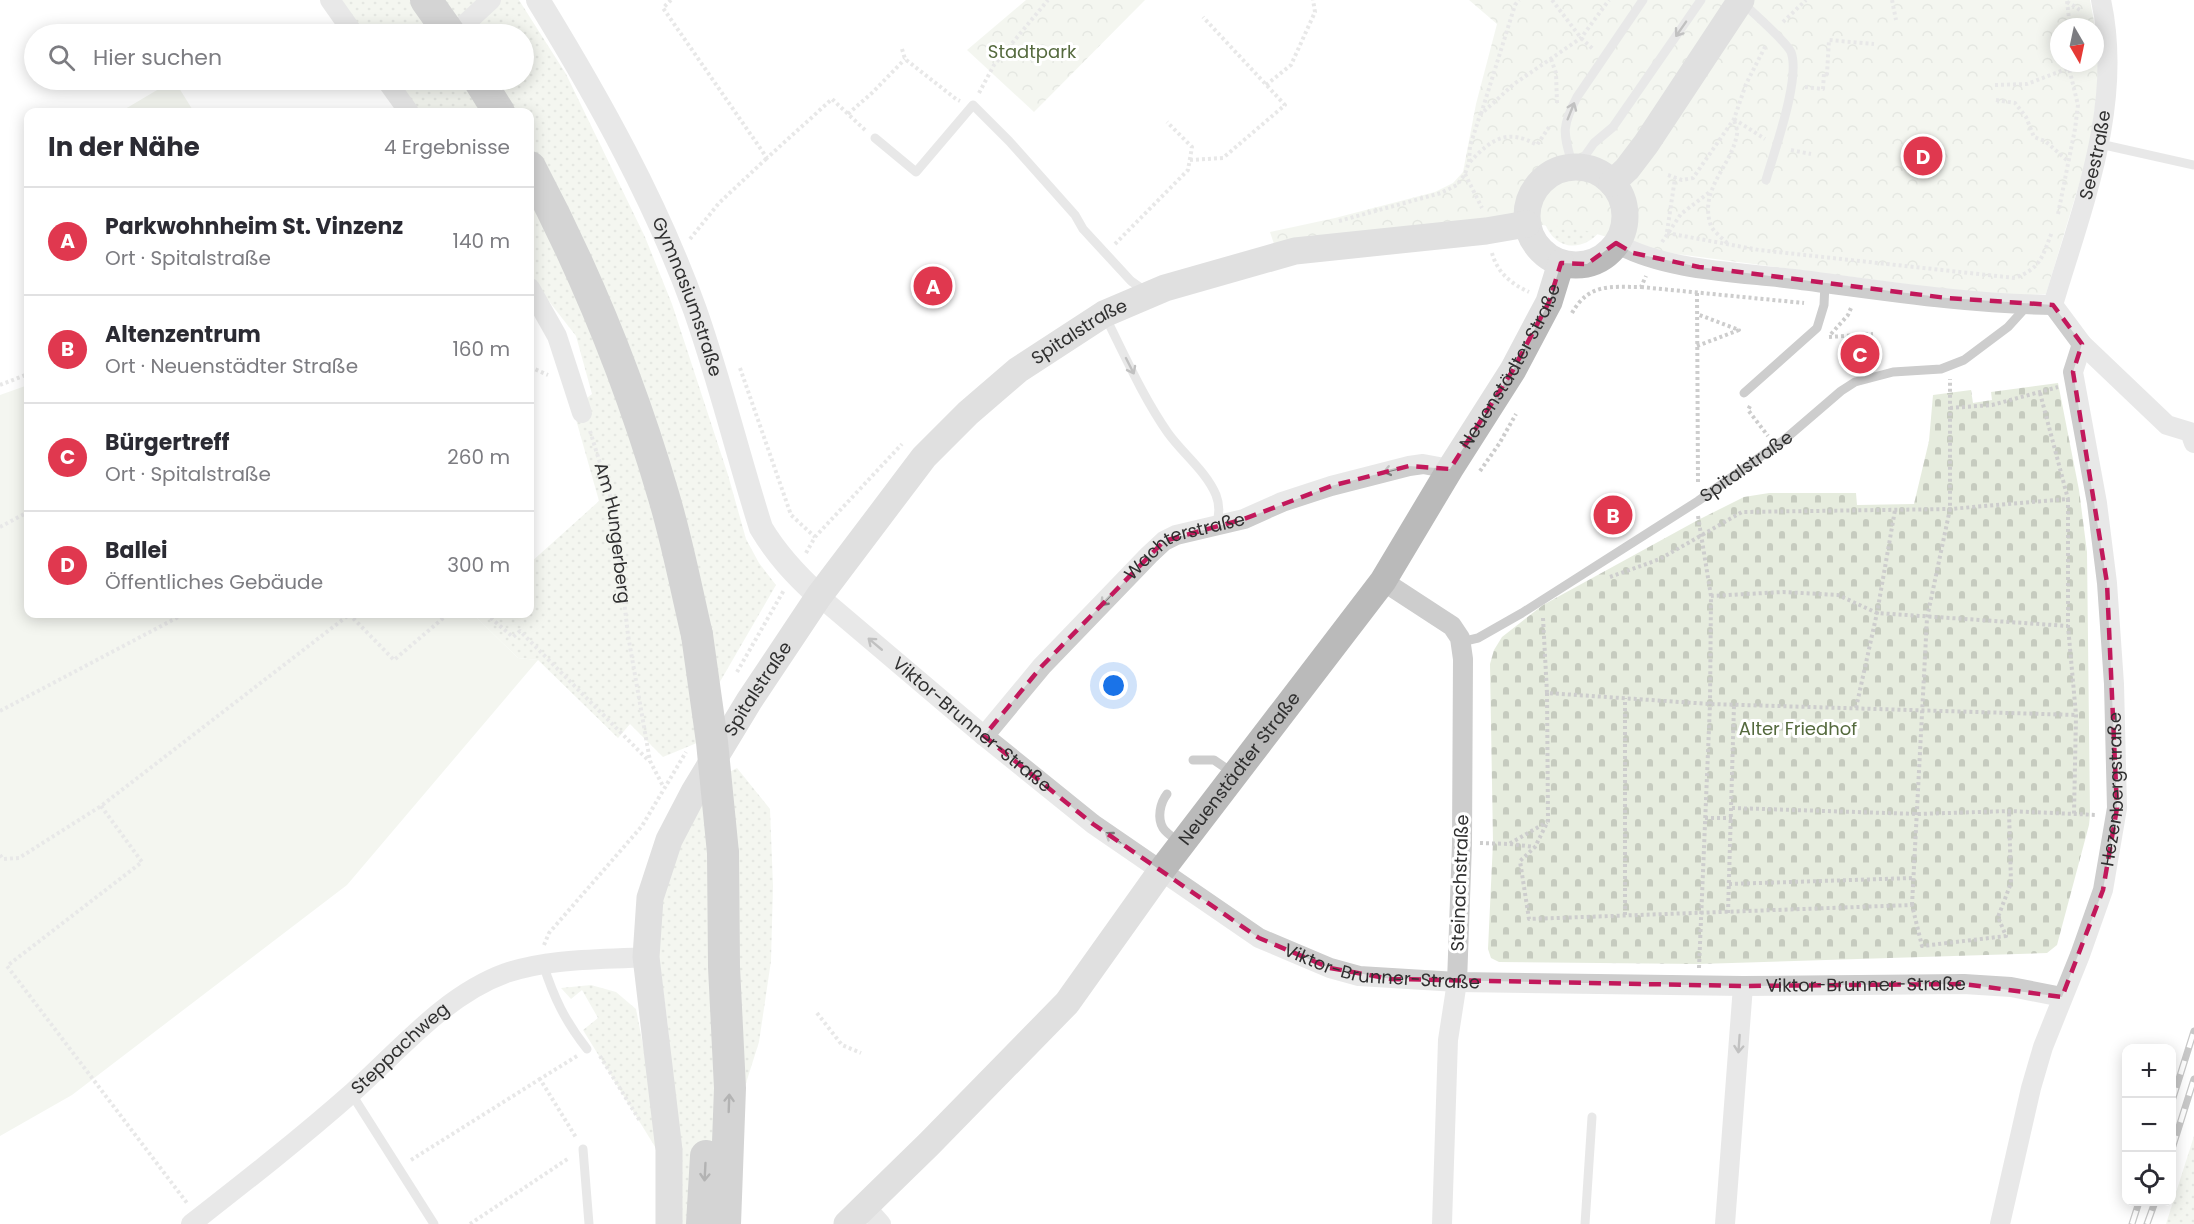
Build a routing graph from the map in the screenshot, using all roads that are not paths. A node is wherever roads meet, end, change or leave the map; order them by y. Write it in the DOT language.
graph roads {
  1 [pos="330,0"];
  2 [pos="426,0"];
  3 [pos="491,0"];
  4 [pos="538,0"];
  5 [pos="1643,0"];
  6 [pos="1701,0"];
  7 [pos="1740,0"];
  8 [pos="2101,0"];
  9 [pos="347,24"];
  10 [pos="444,24"];
  11 [pos="463,24"];
  12 [pos="398,90"];
  13 [pos="485,90"];
  14 [pos="407,108"];
  15 [pos="496,108"];
  16 [pos="875,138"];
  17 [pos="2100,144"];
  18 [pos="2194,165"];
  19 [pos="1575,167"];
  20 [pos="534,174"];
  21 [pos="1767,180"];
  22 [pos="1612,183"];
  23 [pos="1527,224"];
  24 [pos="1616,243"];
  25 [pos="1561,263"];
  26 [pos="1825,283"];
  27 [pos="1149,294"];
  28 [pos="534,295"];
  29 [pos="2029,304"];
  30 [pos="2053,305"];
  31 [pos="1104,314"];
  32 [pos="2082,344"];
  33 [pos="1743,393"];
  34 [pos="582,413"];
  35 [pos="2194,443"];
  36 [pos="1450,469"];
  37 [pos="1216,526"];
  38 [pos="1383,581"];
  39 [pos="819,596"];
  40 [pos="1461,642"];
  41 [pos="984,736"];
  42 [pos="1193,760"];
  43 [pos="1235,774"];
  44 [pos="1167,794"];
  45 [pos="1182,844"];
  46 [pos="1161,871"];
  47 [pos="646,957"];
  48 [pos="543,964"];
  49 [pos="724,967"];
  50 [pos="1457,982"];
  51 [pos="1743,986"];
  52 [pos="2062,997"];
  53 [pos="587,1049"];
  54 [pos="351,1093"];
  55 [pos="1592,1117"];
  56 [pos="583,1149"];
  57 [pos="865,1218"];
  58 [pos="195,1221"];
  59 [pos="434,1224"];
  60 [pos="589,1224"];
  61 [pos="669,1224"];
  62 [pos="702,1224"];
  63 [pos="725,1224"];
  64 [pos="1443,1224"];
  65 [pos="1584,1224"];
  66 [pos="1725,1224"];
  67 [pos="2000,1224"];
  1 -- 9 [label="street"];
  2 -- 10 [label="highway"];
  3 -- 11 [label="street"];
  4 -- 39 [label="street, Gymnasiumstraße"];
  19 -- 5 [label="lane, one-way"];
  6 -- 19 [label="lane, one-way"];
  7 -- 21 [label="lane"];
  7 -- 22 [label="main road"];
  8 -- 17 [label="street, Seestraße"];
  12 -- 14 [label="street"];
  13 -- 15 [label="highway"];
  16 -- 27 [label="lane, Spitalstraße"];
  17 -- 18 [label="lane"];
  17 -- 30 [label="street, Seestraße"];
  19 -- 22 [label="main road"];
  19 -- 23 [label="main road"];
  20 -- 49 [label="highway, bridge"];
  22 -- 24 [label="main road"];
  23 -- 25 [label="main road"];
  23 -- 27 [label="main road, Spitalstraße"];
  24 -- 25 [label="main road"];
  24 -- 26 [label="street"];
  25 -- 36 [label="main road, Neuenstädter Straße"];
  26 -- 29 [label="street"];
  26 -- 33 [label="lane"];
  27 -- 31 [label="main road, Spitalstraße"];
  28 -- 34 [label="street"];
  29 -- 30 [label="street"];
  29 -- 40 [label="lane, Spitalstraße"];
  30 -- 32 [label="street"];
  31 -- 37 [label="lane, one-way"];
  31 -- 39 [label="main road, Spitalstraße"];
  32 -- 35 [label="street"];
  32 -- 52 [label="street, Hezenbergstraße"];
  36 -- 37 [label="street, Wachterstraße, one-way"];
  36 -- 38 [label="main road, Neuenstädter Straße"];
  37 -- 41 [label="street, Wachterstraße, one-way"];
  38 -- 40 [label="street"];
  38 -- 43 [label="main road, Neuenstädter Straße"];
  41 -- 39 [label="street, Viktor-Brunner-Straße, one-way"];
  39 -- 47 [label="main road, Spitalstraße"];
  40 -- 50 [label="street, Steinachstraße"];
  46 -- 41 [label="street, Viktor-Brunner-Straße, one-way"];
  42 -- 43 [label="lane"];
  43 -- 45 [label="main road, Neuenstädter Straße"];
  44 -- 45 [label="lane"];
  45 -- 46 [label="main road, Neuenstädter Straße"];
  46 -- 50 [label="street, Viktor-Brunner-Straße"];
  46 -- 57 [label="main road, Neuenstädter Straße"];
  47 -- 48 [label="street, Steppachweg"];
  47 -- 61 [label="main road, Spitalstraße"];
  48 -- 53 [label="lane"];
  48 -- 54 [label="street, Steppachweg"];
  49 -- 62 [label="highway, one-way"];
  63 -- 49 [label="highway, one-way"];
  50 -- 51 [label="street, Viktor-Brunner-Straße"];
  50 -- 64 [label="street, Steinachstraße"];
  51 -- 52 [label="street, Viktor-Brunner-Straße"];
  51 -- 66 [label="street, one-way"];
  52 -- 67 [label="street, Hezenbergstraße"];
  54 -- 58 [label="street, Steppachweg"];
  54 -- 59 [label="lane"];
  55 -- 65 [label="lane"];
  56 -- 60 [label="lane"];
}
